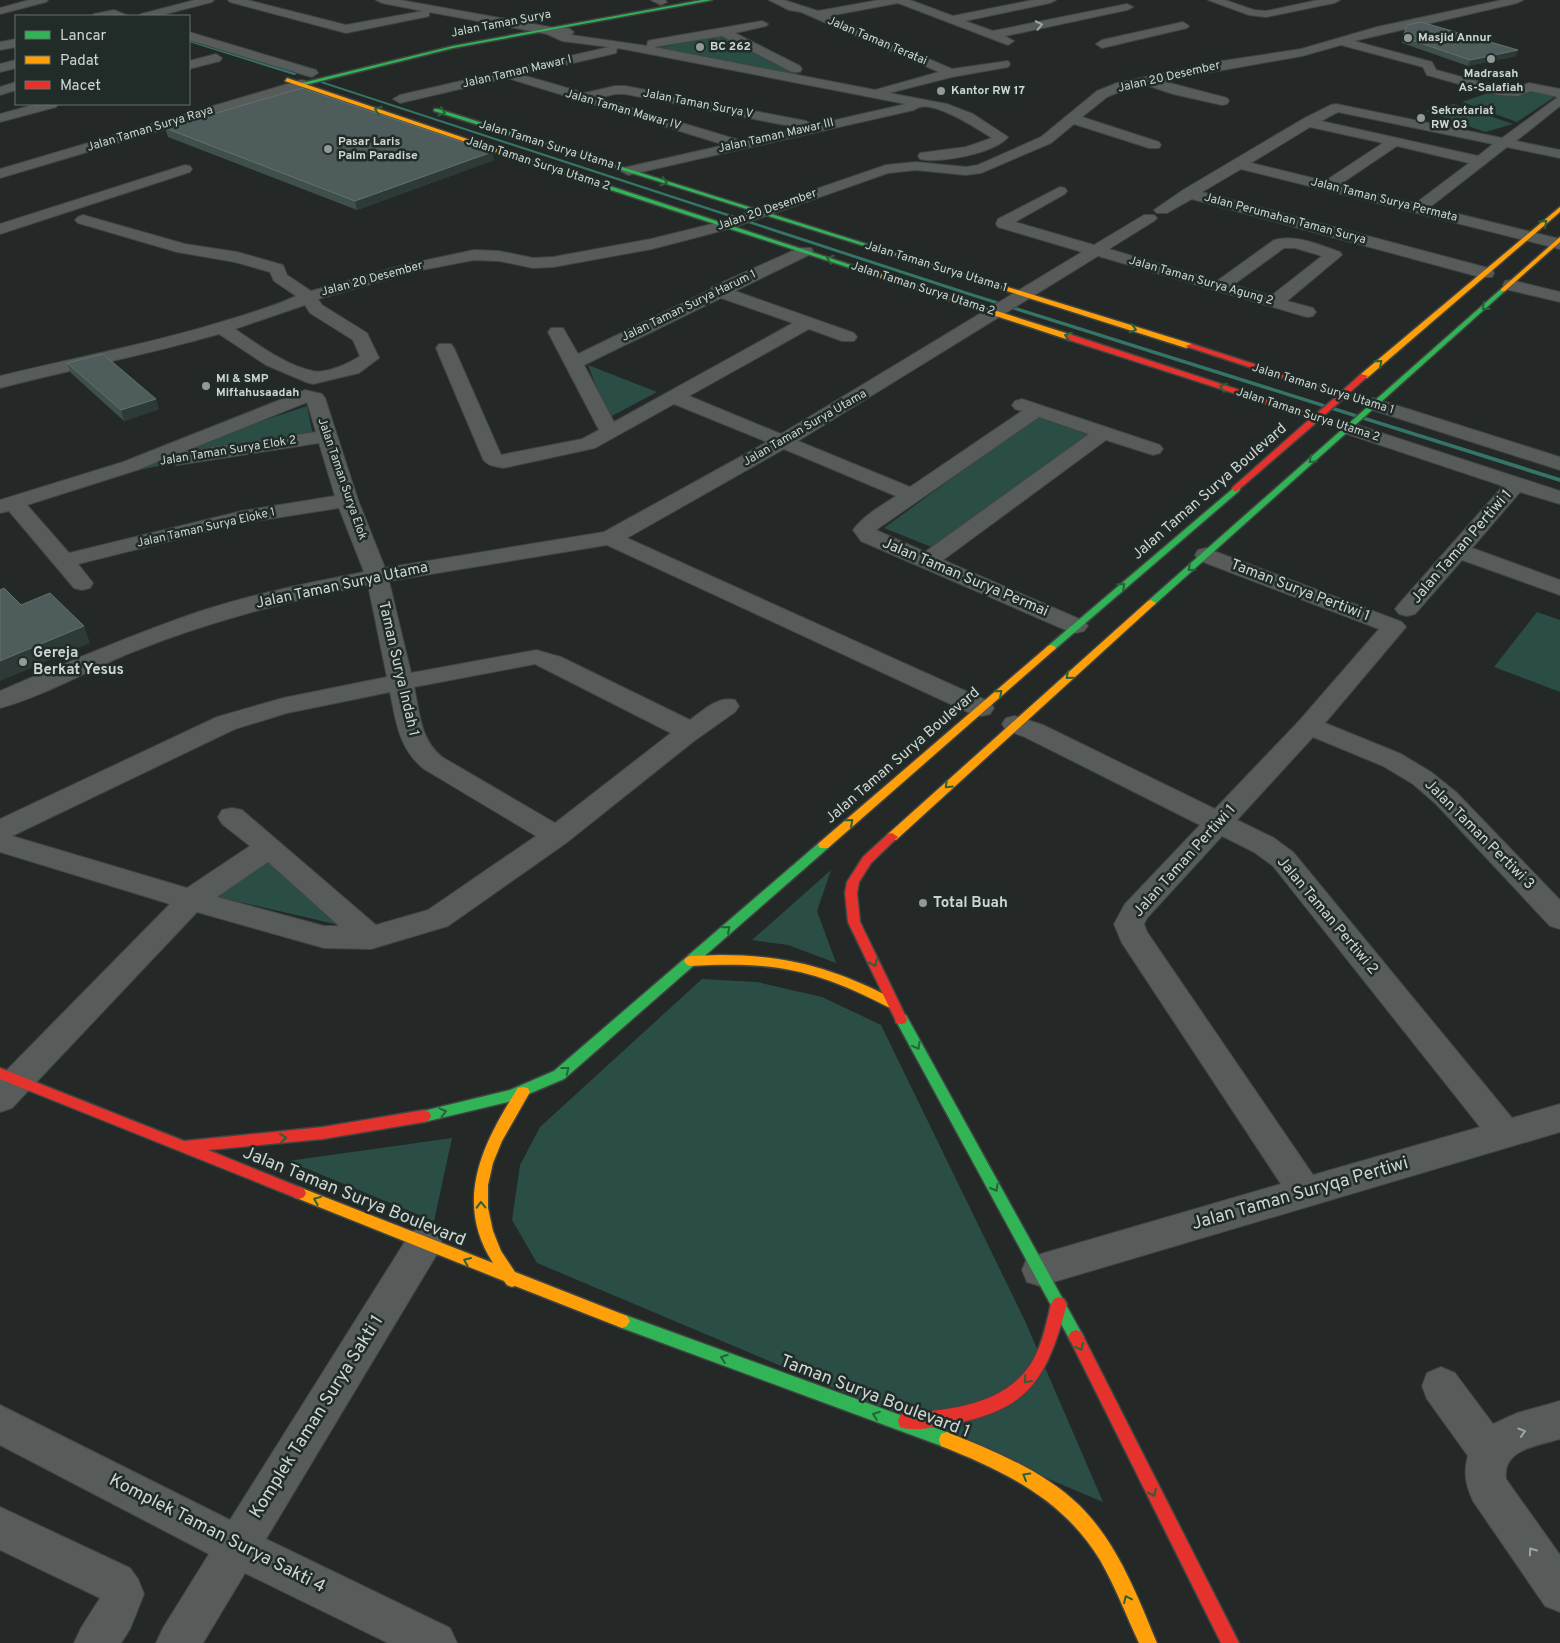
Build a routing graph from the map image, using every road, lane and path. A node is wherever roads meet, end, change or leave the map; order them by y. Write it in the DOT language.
graph roads {
  1 [pos="12,0"];
  2 [pos="42,0"];
  3 [pos="208,0"];
  4 [pos="234,0"];
  5 [pos="382,0"];
  6 [pos="710,0"];
  7 [pos="775,0"];
  8 [pos="791,0"];
  9 [pos="899,0"];
  10 [pos="1050,0"];
  11 [pos="1107,0"];
  12 [pos="1214,0"];
  13 [pos="1517,0"];
  14 [pos="663,1"];
  15 [pos="1326,1"];
  16 [pos="0,3"];
  17 [pos="802,9"];
  18 [pos="0,11"];
  19 [pos="441,11"];
  20 [pos="103,15"];
  21 [pos="120,15"];
  22 [pos="149,15"];
  23 [pos="817,15"];
  24 [pos="951,20"];
  25 [pos="1164,20"];
  26 [pos="762,24"];
  27 [pos="525,27"];
  28 [pos="545,30"];
  29 [pos="724,32"];
  30 [pos="991,35"];
  31 [pos="190,36"];
  32 [pos="1008,41"];
  33 [pos="15,42"];
  34 [pos="1344,42"];
  35 [pos="1102,44"];
  36 [pos="0,46"];
  37 [pos="634,47"];
  38 [pos="190,50"];
  39 [pos="216,58"];
  40 [pos="192,63"];
  41 [pos="232,63"];
  42 [pos="15,64"];
  43 [pos="1004,64"];
  44 [pos="0,68"];
  45 [pos="312,73"];
  46 [pos="951,73"];
  47 [pos="507,74"];
  48 [pos="273,75"];
  49 [pos="325,77"];
  50 [pos="287,80"];
  51 [pos="1147,80"];
  52 [pos="819,81"];
  53 [pos="301,84"];
  54 [pos="353,85"];
  55 [pos="15,86"];
  56 [pos="0,90"];
  57 [pos="875,93"];
  58 [pos="1560,93"];
  59 [pos="395,98"];
  60 [pos="582,98"];
  61 [pos="1222,100"];
  62 [pos="1560,100"];
  63 [pos="925,103"];
  64 [pos="47,105"];
  65 [pos="0,109"];
  66 [pos="14,114"];
  67 [pos="0,118"];
  68 [pos="1071,118"];
  69 [pos="1308,122"];
  70 [pos="814,127"];
  71 [pos="1394,142"];
  72 [pos="1504,142"];
  73 [pos="740,144"];
  74 [pos="1154,145"];
  75 [pos="1560,154"];
  76 [pos="31,160"];
  77 [pos="1479,161"];
  78 [pos="1239,164"];
  79 [pos="0,165"];
  80 [pos="185,170"];
  81 [pos="628,171"];
  82 [pos="0,174"];
  83 [pos="1327,186"];
  84 [pos="787,188"];
  85 [pos="1060,191"];
  86 [pos="1188,194"];
  87 [pos="760,195"];
  88 [pos="730,203"];
  89 [pos="1418,209"];
  90 [pos="1560,209"];
  91 [pos="758,214"];
  92 [pos="83,220"];
  93 [pos="731,224"];
  94 [pos="0,229"];
  95 [pos="1529,237"];
  96 [pos="1559,242"];
  97 [pos="1096,250"];
  98 [pos="805,251"];
  99 [pos="1486,273"];
  100 [pos="1511,285"];
  101 [pos="1219,287"];
  102 [pos="718,291"];
  103 [pos="308,297"];
  104 [pos="1023,297"];
  105 [pos="1560,297"];
  106 [pos="1273,303"];
  107 [pos="1000,311"];
  108 [pos="1307,312"];
  109 [pos="807,323"];
  110 [pos="222,328"];
  111 [pos="557,332"];
  112 [pos="848,337"];
  113 [pos="445,348"];
  114 [pos="573,364"];
  115 [pos="0,382"];
  116 [pos="674,397"];
  117 [pos="1339,397"];
  118 [pos="1015,402"];
  119 [pos="1370,407"];
  120 [pos="1038,411"];
  121 [pos="1322,415"];
  122 [pos="1352,424"];
  123 [pos="609,431"];
  124 [pos="1103,433"];
  125 [pos="326,436"];
  126 [pos="782,442"];
  127 [pos="1153,449"];
  128 [pos="1560,464"];
  129 [pos="130,466"];
  130 [pos="1516,484"];
  131 [pos="912,495"];
  132 [pos="1560,498"];
  133 [pos="348,500"];
  134 [pos="7,504"];
  135 [pos="610,538"];
  136 [pos="1458,551"];
  137 [pos="1206,555"];
  138 [pos="65,561"];
  139 [pos="928,561"];
  140 [pos="377,576"];
  141 [pos="82,583"];
  142 [pos="1560,588"];
  143 [pos="1401,618"];
  144 [pos="1076,626"];
  145 [pos="400,683"];
  146 [pos="0,700"];
  147 [pos="726,706"];
  148 [pos="981,708"];
  149 [pos="1015,724"];
  150 [pos="1309,726"];
  151 [pos="685,735"];
  152 [pos="232,817"];
  153 [pos="1218,824"];
  154 [pos="0,830"];
  155 [pos="556,836"];
  156 [pos="0,842"];
  157 [pos="269,847"];
  158 [pos="191,900"];
  159 [pos="1560,918"];
  160 [pos="371,938"];
  161 [pos="690,961"];
  162 [pos="893,1004"];
  163 [pos="6,1084"];
  164 [pos="523,1092"];
  165 [pos="1560,1118"];
  166 [pos="1506,1134"];
  167 [pos="182,1146"];
  168 [pos="1304,1192"];
  169 [pos="424,1243"];
  170 [pos="1040,1270"];
  171 [pos="512,1280"];
  172 [pos="1059,1304"];
  173 [pos="1441,1386"];
  174 [pos="1560,1420"];
  175 [pos="895,1422"];
  176 [pos="0,1424"];
  177 [pos="1489,1452"];
  178 [pos="0,1528"];
  179 [pos="237,1547"];
  180 [pos="1560,1591"];
  181 [pos="96,1643"];
  182 [pos="178,1643"];
  183 [pos="435,1643"];
  184 [pos="1148,1643"];
  185 [pos="1230,1643"];
  1 -- 16 [label="street"];
  2 -- 18 [label="street"];
  3 -- 22 [label="street"];
  4 -- 19 [label="street"];
  5 -- 19 [label="street"];
  6 -- 28 [label="street, Jalan Taman Surya"];
  7 -- 17 [label="street, Jalan Taman Teratai"];
  8 -- 17 [label="street, Jalan Taman Teratai"];
  9 -- 23 [label="street"];
  9 -- 24 [label="street"];
  10 -- 24 [label="street"];
  30 -- 11 [label="street, one-way"];
  12 -- 15 [label="street"];
  13 -- 34 [label="street, Jalan 20 Desember"];
  14 -- 27 [label="street, Jalan Taman Surya"];
  17 -- 23 [label="street, Jalan Taman Teratai"];
  19 -- 27 [label="street"];
  20 -- 21 [label="street"];
  23 -- 46 [label="street, Jalan Taman Teratai"];
  24 -- 30 [label="street"];
  25 -- 35 [label="street"];
  26 -- 29 [label="street, Jalan Taman Mawar I"];
  27 -- 28 [label="street"];
  27 -- 45 [label="street, Jalan Taman Surya"];
  28 -- 37 [label="street"];
  28 -- 49 [label="street, Jalan Taman Surya"];
  29 -- 37 [label="street, Jalan Taman Mawar I"];
  29 -- 52 [label="street"];
  30 -- 32 [label="street"];
  31 -- 45 [label="street"];
  33 -- 36 [label="street"];
  34 -- 51 [label="street, Jalan 20 Desember"];
  34 -- 58 [label="street"];
  37 -- 47 [label="street, Jalan Taman Mawar I"];
  37 -- 52 [label="street"];
  38 -- 39 [label="street"];
  39 -- 40 [label="street"];
  39 -- 41 [label="street"];
  42 -- 44 [label="street"];
  43 -- 46 [label="street, Jalan Taman Teratai"];
  45 -- 49 [label="street"];
  45 -- 50 [label="street, Jalan Taman Surya"];
  46 -- 57 [label="street, Jalan Taman Teratai"];
  47 -- 59 [label="street, Jalan Taman Mawar I"];
  47 -- 60 [label="street, Jalan Taman Mawar IV"];
  48 -- 50 [label="street"];
  49 -- 53 [label="street, Jalan Taman Surya"];
  49 -- 54 [label="street"];
  50 -- 53 [label="street, Jalan Taman Surya Utama 2"];
  50 -- 76 [label="street, Jalan Taman Surya Raya"];
  51 -- 61 [label="street"];
  51 -- 68 [label="street, Jalan 20 Desember"];
  52 -- 57 [label="street"];
  53 -- 76 [label="street, Jalan Taman Surya Raya"];
  93 -- 53 [label="street, Jalan Taman Surya Utama 2, one-way"];
  55 -- 56 [label="street"];
  57 -- 63 [label="street"];
  59 -- 81 [label="street, Jalan Taman Surya Utama 1, one-way"];
  60 -- 70 [label="street, Jalan Taman Surya V"];
  60 -- 73 [label="street, Jalan Taman Mawar IV"];
  62 -- 72 [label="street"];
  63 -- 70 [label="street, Jalan Taman Mawar III"];
  63 -- 84 [label="street"];
  64 -- 66 [label="street"];
  65 -- 66 [label="street"];
  66 -- 67 [label="street"];
  68 -- 74 [label="street"];
  68 -- 91 [label="street, Jalan 20 Desember"];
  69 -- 71 [label="street"];
  69 -- 72 [label="street, Jalan Perumahan Taman Surya"];
  69 -- 78 [label="street, Jalan Perumahan Taman Surya"];
  70 -- 73 [label="street, Jalan Taman Mawar III"];
  71 -- 77 [label="street"];
  71 -- 83 [label="street"];
  72 -- 75 [label="street, Jalan Perumahan Taman Surya"];
  72 -- 77 [label="street"];
  73 -- 81 [label="street, Jalan Taman Mawar III"];
  76 -- 79 [label="street, Jalan Taman Surya Raya"];
  76 -- 82 [label="street, Jalan Taman Surya Raya"];
  77 -- 89 [label="street"];
  78 -- 83 [label="street, Jalan Taman Surya Permata"];
  78 -- 86 [label="street, Jalan Perumahan Taman Surya"];
  80 -- 94 [label="street"];
  81 -- 88 [label="street, Jalan Taman Surya Utama 1, one-way"];
  83 -- 89 [label="street, Jalan Taman Surya Permata"];
  85 -- 97 [label="street, Jalan Taman Surya Agung 2"];
  86 -- 97 [label="street, Jalan Taman Surya Utama"];
  86 -- 99 [label="street, Jalan Perumahan Taman Surya"];
  87 -- 88 [label="street"];
  88 -- 91 [label="street, Jalan Taman Surya Utama 1"];
  89 -- 95 [label="street, Jalan Taman Surya Permata"];
  95 -- 90 [label="street, Jalan Taman Surya Boulevard, one-way"];
  91 -- 93 [label="street, Jalan 20 Desember"];
  91 -- 104 [label="street, Jalan Taman Surya Utama 1"];
  92 -- 103 [label="street"];
  93 -- 98 [label="street, Jalan Taman Surya Utama 2"];
  93 -- 103 [label="street, Jalan 20 Desember"];
  95 -- 96 [label="street, Jalan Taman Surya Permata"];
  95 -- 99 [label="street, Jalan Taman Surya Boulevard"];
  96 -- 100 [label="street"];
  97 -- 101 [label="street, Jalan Taman Surya Agung 2"];
  97 -- 104 [label="street, Jalan Taman Surya Utama"];
  98 -- 102 [label="street, Jalan Taman Surya Harum 1"];
  107 -- 98 [label="street, Jalan Taman Surya Utama 2, one-way"];
  117 -- 99 [label="street, Jalan Taman Surya Boulevard, one-way"];
  100 -- 105 [label="street"];
  100 -- 119 [label="street, one-way"];
  101 -- 106 [label="street, Jalan Taman Surya Agung 2"];
  101 -- 106 [label="street"];
  102 -- 109 [label="street"];
  102 -- 114 [label="street, Jalan Taman Surya Harum 1"];
  103 -- 110 [label="street, Jalan 20 Desember"];
  103 -- 110 [label="street"];
  104 -- 107 [label="street, Jalan Taman Surya Utama"];
  104 -- 117 [label="street, Jalan Taman Surya Utama 1, one-way"];
  106 -- 108 [label="street, Jalan Taman Surya Agung 2"];
  121 -- 107 [label="street, Jalan Taman Surya Utama 2, one-way"];
  107 -- 126 [label="street, Jalan Taman Surya Utama"];
  109 -- 112 [label="street"];
  109 -- 116 [label="street"];
  110 -- 115 [label="street, Jalan 20 Desember"];
  111 -- 114 [label="street"];
  113 -- 123 [label="street"];
  114 -- 123 [label="street"];
  116 -- 123 [label="street"];
  116 -- 126 [label="street"];
  117 -- 119 [label="street, Jalan Taman Surya Utama 1"];
  117 -- 121 [label="street, Jalan Taman Surya Boulevard"];
  118 -- 120 [label="street"];
  119 -- 122 [label="street"];
  119 -- 128 [label="street, Jalan Taman Surya Utama 1"];
  120 -- 124 [label="street"];
  120 -- 131 [label="street"];
  121 -- 122 [label="street, Jalan Taman Surya Utama 2"];
  144 -- 121 [label="street, Jalan Taman Surya Boulevard, one-way"];
  122 -- 130 [label="street, Jalan Taman Surya Utama 2"];
  122 -- 137 [label="street, one-way"];
  124 -- 127 [label="street"];
  124 -- 139 [label="street"];
  125 -- 129 [label="street, Jalan Taman Surya Elok 2"];
  125 -- 129 [label="street, Jalan Taman Surya Elok"];
  125 -- 133 [label="street, Jalan Taman Surya Elok"];
  126 -- 131 [label="street"];
  126 -- 135 [label="street, Jalan Taman Surya Utama"];
  129 -- 134 [label="street"];
  130 -- 132 [label="street, Jalan Taman Surya Utama 2"];
  130 -- 136 [label="street, Jalan Taman Pertiwi 1"];
  131 -- 139 [label="street, Jalan Taman Surya Permai"];
  133 -- 138 [label="street, Jalan Taman Surya Eloke 1"];
  133 -- 140 [label="street, Jalan Taman Surya Elok"];
  134 -- 138 [label="street"];
  135 -- 140 [label="street, Jalan Taman Surya Utama"];
  135 -- 148 [label="street"];
  136 -- 142 [label="street"];
  136 -- 143 [label="street, Jalan Taman Pertiwi 1"];
  137 -- 143 [label="street, Taman Surya Pertiwi 1"];
  137 -- 149 [label="street, one-way"];
  138 -- 141 [label="street"];
  139 -- 144 [label="street, Jalan Taman Surya Permai"];
  140 -- 145 [label="street, Taman Surya Indah 1"];
  140 -- 146 [label="street, Jalan Taman Surya Utama"];
  143 -- 150 [label="street, Jalan Taman Pertiwi 1"];
  148 -- 144 [label="street, Jalan Taman Surya Boulevard, one-way"];
  145 -- 151 [label="street"];
  145 -- 154 [label="street"];
  145 -- 155 [label="street, Taman Surya Indah 1"];
  147 -- 151 [label="street"];
  161 -- 148 [label="street, Jalan Taman Surya Boulevard, one-way"];
  149 -- 153 [label="street, Jalan Taman Pertiwi 2"];
  149 -- 162 [label="street, one-way"];
  150 -- 153 [label="street, Jalan Taman Pertiwi 1"];
  150 -- 159 [label="street, Jalan Taman Pertiwi 3"];
  151 -- 155 [label="street"];
  152 -- 157 [label="street"];
  153 -- 166 [label="street, Jalan Taman Pertiwi 2"];
  153 -- 168 [label="street, Jalan Taman Pertiwi 1"];
  155 -- 160 [label="street"];
  156 -- 158 [label="street"];
  157 -- 158 [label="street"];
  157 -- 160 [label="street"];
  158 -- 160 [label="street"];
  158 -- 163 [label="street"];
  161 -- 162 [label="street"];
  164 -- 161 [label="street, Jalan Taman Surya Boulevard, one-way"];
  162 -- 170 [label="street, one-way"];
  163 -- 167 [label="street, Jalan Taman Surya Boulevard"];
  167 -- 164 [label="street, Jalan Taman Surya Boulevard, one-way"];
  171 -- 164 [label="street, one-way"];
  165 -- 166 [label="street, Jalan Taman Suryqa Pertiwi"];
  166 -- 168 [label="street, Jalan Taman Suryqa Pertiwi"];
  169 -- 167 [label="street, Jalan Taman Surya Boulevard, one-way"];
  168 -- 170 [label="street, Jalan Taman Suryqa Pertiwi"];
  171 -- 169 [label="street, Jalan Taman Surya Boulevard, one-way"];
  169 -- 179 [label="street, Komplek Taman Surya Sakti 1"];
  170 -- 172 [label="street"];
  175 -- 171 [label="street, Taman Surya Boulevard 1, one-way"];
  172 -- 175 [label="street, one-way"];
  172 -- 185 [label="street, one-way"];
  173 -- 177 [label="street"];
  177 -- 174 [label="street, one-way"];
  184 -- 175 [label="street, Taman Surya Boulevard 1, one-way"];
  176 -- 179 [label="street, Komplek Taman Surya Sakti 4"];
  180 -- 177 [label="street, one-way"];
  178 -- 181 [label="street"];
  179 -- 182 [label="street, Komplek Taman Surya Sakti 1"];
  179 -- 183 [label="street, Komplek Taman Surya Sakti 4"];
}
